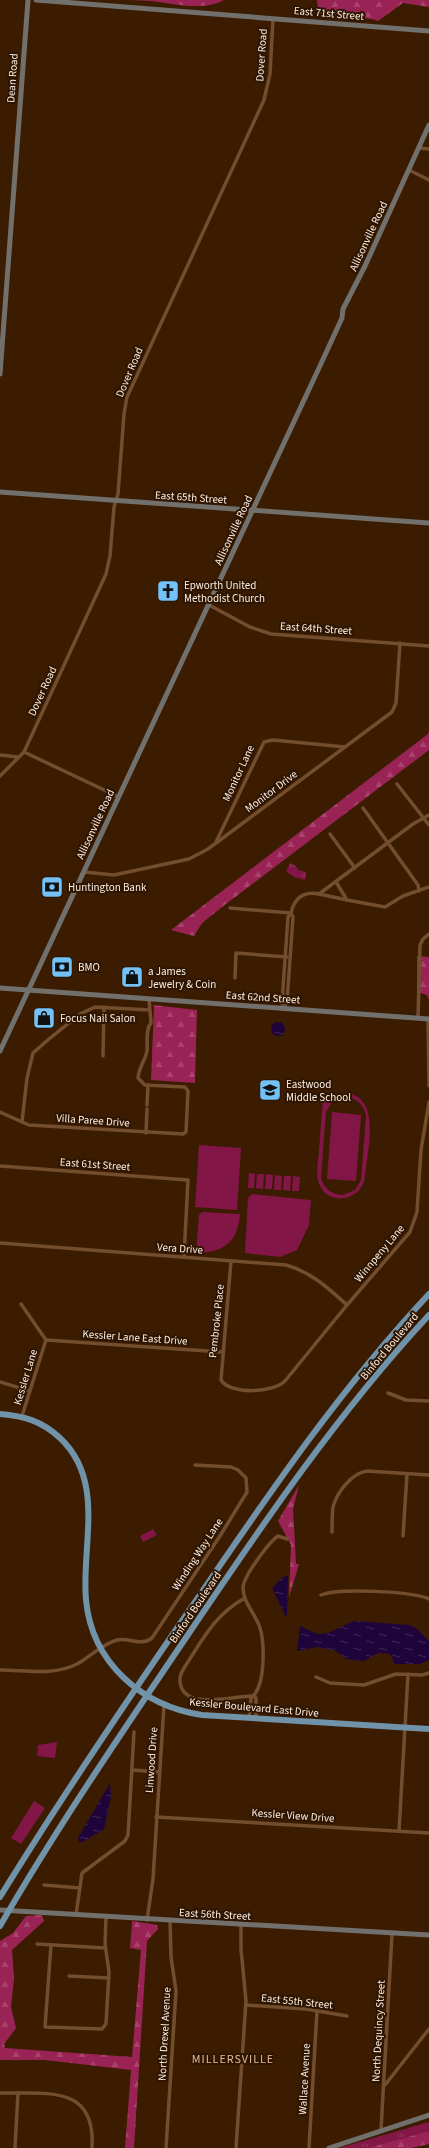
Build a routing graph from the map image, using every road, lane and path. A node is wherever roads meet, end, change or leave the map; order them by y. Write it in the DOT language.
graph roads {
  1 [pos="28,0"];
  2 [pos="36,0"];
  3 [pos="272,19"];
  4 [pos="429,31"];
  5 [pos="429,125"];
  6 [pos="427,136"];
  7 [pos="419,148"];
  8 [pos="429,149"];
  9 [pos="409,170"];
  10 [pos="429,180"];
  11 [pos="0,374"];
  12 [pos="0,492"];
  13 [pos="116,501"];
  14 [pos="252,511"];
  15 [pos="429,523"];
  16 [pos="209,605"];
  17 [pos="400,643"];
  18 [pos="429,646"];
  19 [pos="345,747"];
  20 [pos="24,752"];
  21 [pos="0,755"];
  22 [pos="18,757"];
  23 [pos="0,776"];
  24 [pos="396,784"];
  25 [pos="119,796"];
  26 [pos="363,808"];
  27 [pos="429,815"];
  28 [pos="423,819"];
  29 [pos="429,825"];
  30 [pos="330,834"];
  31 [pos="215,843"];
  32 [pos="388,843"];
  33 [pos="355,868"];
  34 [pos="84,872"];
  35 [pos="336,882"];
  36 [pos="429,887"];
  37 [pos="419,891"];
  38 [pos="319,894"];
  39 [pos="347,900"];
  40 [pos="230,908"];
  41 [pos="291,913"];
  42 [pos="429,934"];
  43 [pos="285,957"];
  44 [pos="290,957"];
  45 [pos="234,978"];
  46 [pos="0,988"];
  47 [pos="27,990"];
  48 [pos="149,999"];
  49 [pos="104,1007"];
  50 [pos="283,1009"];
  51 [pos="149,1010"];
  52 [pos="418,1018"];
  53 [pos="428,1019"];
  54 [pos="0,1051"];
  55 [pos="103,1056"];
  56 [pos="148,1085"];
  57 [pos="429,1086"];
  58 [pos="429,1102"];
  59 [pos="148,1105"];
  60 [pos="147,1110"];
  61 [pos="0,1112"];
  62 [pos="22,1122"];
  63 [pos="146,1133"];
  64 [pos="0,1166"];
  65 [pos="0,1243"];
  66 [pos="184,1257"];
  67 [pos="232,1261"];
  68 [pos="429,1294"];
  69 [pos="22,1304"];
  70 [pos="347,1305"];
  71 [pos="429,1315"];
  72 [pos="46,1340"];
  73 [pos="222,1352"];
  74 [pos="0,1382"];
  75 [pos="223,1383"];
  76 [pos="30,1391"];
  77 [pos="388,1393"];
  78 [pos="429,1401"];
  79 [pos="0,1414"];
  80 [pos="22,1416"];
  81 [pos="194,1465"];
  82 [pos="407,1474"];
  83 [pos="429,1475"];
  84 [pos="332,1532"];
  85 [pos="403,1536"];
  86 [pos="287,1539"];
  87 [pos="321,1595"];
  88 [pos="246,1598"];
  89 [pos="429,1599"];
  90 [pos="102,1648"];
  91 [pos="0,1670"];
  92 [pos="429,1673"];
  93 [pos="408,1674"];
  94 [pos="316,1677"];
  95 [pos="136,1688"];
  96 [pos="147,1696"];
  97 [pos="254,1696"];
  98 [pos="164,1704"];
  99 [pos="253,1719"];
  100 [pos="406,1727"];
  101 [pos="429,1729"];
  102 [pos="134,1732"];
  103 [pos="132,1770"];
  104 [pos="159,1772"];
  105 [pos="156,1817"];
  106 [pos="399,1831"];
  107 [pos="429,1833"];
  108 [pos="44,1884"];
  109 [pos="80,1888"];
  110 [pos="0,1897"];
  111 [pos="0,1910"];
  112 [pos="8,1911"];
  113 [pos="76,1915"];
  114 [pos="106,1917"];
  115 [pos="148,1920"];
  116 [pos="170,1921"];
  117 [pos="241,1925"];
  118 [pos="0,1926"];
  119 [pos="392,1934"];
  120 [pos="429,1935"];
  121 [pos="37,1944"];
  122 [pos="51,1945"];
  123 [pos="105,1948"];
  124 [pos="69,1976"];
  125 [pos="109,1978"];
  126 [pos="246,2005"];
  127 [pos="317,2011"];
  128 [pos="347,2016"];
  129 [pos="429,2029"];
  130 [pos="384,2086"];
  131 [pos="0,2093"];
  132 [pos="18,2093"];
  133 [pos="429,2115"];
  134 [pos="381,2130"];
  135 [pos="15,2148"];
  136 [pos="92,2148"];
  137 [pos="166,2148"];
  138 [pos="236,2148"];
  139 [pos="309,2148"];
  140 [pos="329,2148"];
  1 -- 11 [label="street, Dean Road"];
  2 -- 3 [label="street, East 71st Street"];
  3 -- 4 [label="street, East 71st Street"];
  3 -- 13 [label="street, Dover Road"];
  5 -- 6 [label="street, Allisonville Road"];
  6 -- 7 [label="street, Allisonville Road"];
  7 -- 8 [label="street"];
  7 -- 9 [label="street, Allisonville Road"];
  9 -- 10 [label="street"];
  9 -- 14 [label="street, Allisonville Road"];
  12 -- 13 [label="street, East 65th Street"];
  13 -- 14 [label="street, East 65th Street"];
  13 -- 20 [label="street, Dover Road"];
  14 -- 15 [label="street, East 65th Street"];
  14 -- 16 [label="street, Allisonville Road"];
  16 -- 17 [label="street, East 64th Street"];
  16 -- 25 [label="street, Allisonville Road"];
  17 -- 18 [label="street, East 64th Street"];
  17 -- 19 [label="street, Monitor Drive"];
  19 -- 31 [label="street, Monitor Drive"];
  19 -- 31 [label="street, Monitor Lane"];
  20 -- 22 [label="street, Dover Road"];
  20 -- 25 [label="street"];
  21 -- 22 [label="street"];
  22 -- 23 [label="street, Dover Road"];
  24 -- 28 [label="street"];
  25 -- 34 [label="street, Allisonville Road"];
  26 -- 32 [label="street"];
  27 -- 28 [label="street"];
  28 -- 29 [label="street"];
  28 -- 32 [label="street"];
  30 -- 33 [label="street"];
  31 -- 34 [label="street, Monitor Drive"];
  32 -- 33 [label="street"];
  32 -- 37 [label="street"];
  33 -- 35 [label="street"];
  34 -- 47 [label="street, Allisonville Road"];
  35 -- 38 [label="street"];
  35 -- 39 [label="street"];
  36 -- 37 [label="street"];
  37 -- 39 [label="street"];
  38 -- 39 [label="street"];
  38 -- 41 [label="street"];
  40 -- 41 [label="street"];
  41 -- 43 [label="street"];
  41 -- 44 [label="street"];
  42 -- 52 [label="street"];
  43 -- 44 [label="street"];
  43 -- 45 [label="street"];
  43 -- 50 [label="street"];
  44 -- 50 [label="street"];
  46 -- 47 [label="street, East 62nd Street"];
  47 -- 48 [label="street, East 62nd Street"];
  47 -- 54 [label="street, Allisonville Road"];
  48 -- 50 [label="street, East 62nd Street"];
  48 -- 51 [label="street"];
  49 -- 51 [label="street"];
  49 -- 55 [label="street"];
  49 -- 62 [label="street"];
  50 -- 52 [label="street, East 62nd Street"];
  51 -- 56 [label="street"];
  52 -- 53 [label="street, East 62nd Street"];
  53 -- 57 [label="street"];
  56 -- 59 [label="street"];
  56 -- 63 [label="street, Villa Paree Drive"];
  58 -- 70 [label="street, Winnpeny Lane"];
  60 -- 63 [label="street"];
  61 -- 62 [label="street, Villa Paree Drive"];
  62 -- 63 [label="street, Villa Paree Drive"];
  64 -- 66 [label="street, East 61st Street"];
  65 -- 66 [label="street, Vera Drive"];
  66 -- 67 [label="street, Vera Drive"];
  67 -- 70 [label="street, Vera Drive"];
  67 -- 73 [label="street, Pembroke Place"];
  68 -- 95 [label="main road, Binford Boulevard"];
  69 -- 72 [label="street, Kessler Lane"];
  70 -- 75 [label="street, Winnpeny Lane"];
  71 -- 96 [label="main road, Binford Boulevard"];
  72 -- 73 [label="street, Kessler Lane East Drive"];
  72 -- 76 [label="street, Kessler Lane"];
  73 -- 75 [label="street, Pembroke Place"];
  74 -- 76 [label="street"];
  76 -- 80 [label="street, Kessler Lane"];
  77 -- 78 [label="street"];
  79 -- 80 [label="main road, Kessler Boulevard East Drive"];
  80 -- 90 [label="main road, Kessler Boulevard East Drive"];
  81 -- 90 [label="street, Winding Way Lane"];
  82 -- 83 [label="street"];
  82 -- 84 [label="street"];
  82 -- 85 [label="street"];
  86 -- 88 [label="street"];
  87 -- 89 [label="street"];
  88 -- 97 [label="street"];
  88 -- 97 [label="street"];
  90 -- 91 [label="street, Winding Way Lane"];
  90 -- 95 [label="main road, Kessler Boulevard East Drive"];
  92 -- 93 [label="street"];
  93 -- 94 [label="street"];
  93 -- 100 [label="street"];
  95 -- 96 [label="main road, Kessler Boulevard East Drive"];
  95 -- 110 [label="main road, Binford Boulevard"];
  96 -- 98 [label="main road, Kessler Boulevard East Drive"];
  96 -- 112 [label="main road, Binford Boulevard"];
  97 -- 99 [label="street"];
  97 -- 99 [label="street"];
  98 -- 99 [label="main road, Kessler Boulevard East Drive"];
  98 -- 104 [label="street, Linwood Drive"];
  99 -- 100 [label="main road, Kessler Boulevard East Drive"];
  100 -- 101 [label="main road, Kessler Boulevard East Drive"];
  100 -- 106 [label="street"];
  102 -- 103 [label="street"];
  103 -- 104 [label="street"];
  103 -- 109 [label="street"];
  104 -- 105 [label="street, Linwood Drive"];
  105 -- 106 [label="street, Kessler View Drive"];
  105 -- 115 [label="street, Linwood Drive"];
  106 -- 107 [label="street, Kessler View Drive"];
  108 -- 109 [label="street"];
  109 -- 113 [label="street"];
  111 -- 112 [label="street, East 56th Street"];
  112 -- 113 [label="street, East 56th Street"];
  112 -- 118 [label="main road, Binford Boulevard"];
  113 -- 114 [label="street, East 56th Street"];
  114 -- 115 [label="street, East 56th Street"];
  114 -- 123 [label="street"];
  115 -- 116 [label="street, East 56th Street"];
  116 -- 117 [label="street, East 56th Street"];
  116 -- 137 [label="street, North Drexel Avenue"];
  117 -- 119 [label="street, East 56th Street"];
  117 -- 126 [label="street"];
  119 -- 120 [label="street, East 56th Street"];
  119 -- 130 [label="street, North Dequincy Street"];
  121 -- 122 [label="street"];
  122 -- 123 [label="street"];
  122 -- 125 [label="street"];
  123 -- 125 [label="street"];
  124 -- 125 [label="street"];
  126 -- 127 [label="street, East 55th Street"];
  126 -- 138 [label="street"];
  127 -- 128 [label="street, East 55th Street"];
  127 -- 139 [label="street, Wallace Avenue"];
  129 -- 130 [label="street"];
  130 -- 134 [label="street, North Dequincy Street"];
  131 -- 132 [label="street"];
  132 -- 135 [label="street"];
  132 -- 136 [label="street"];
  133 -- 134 [label="street"];
  134 -- 140 [label="street"];
}
